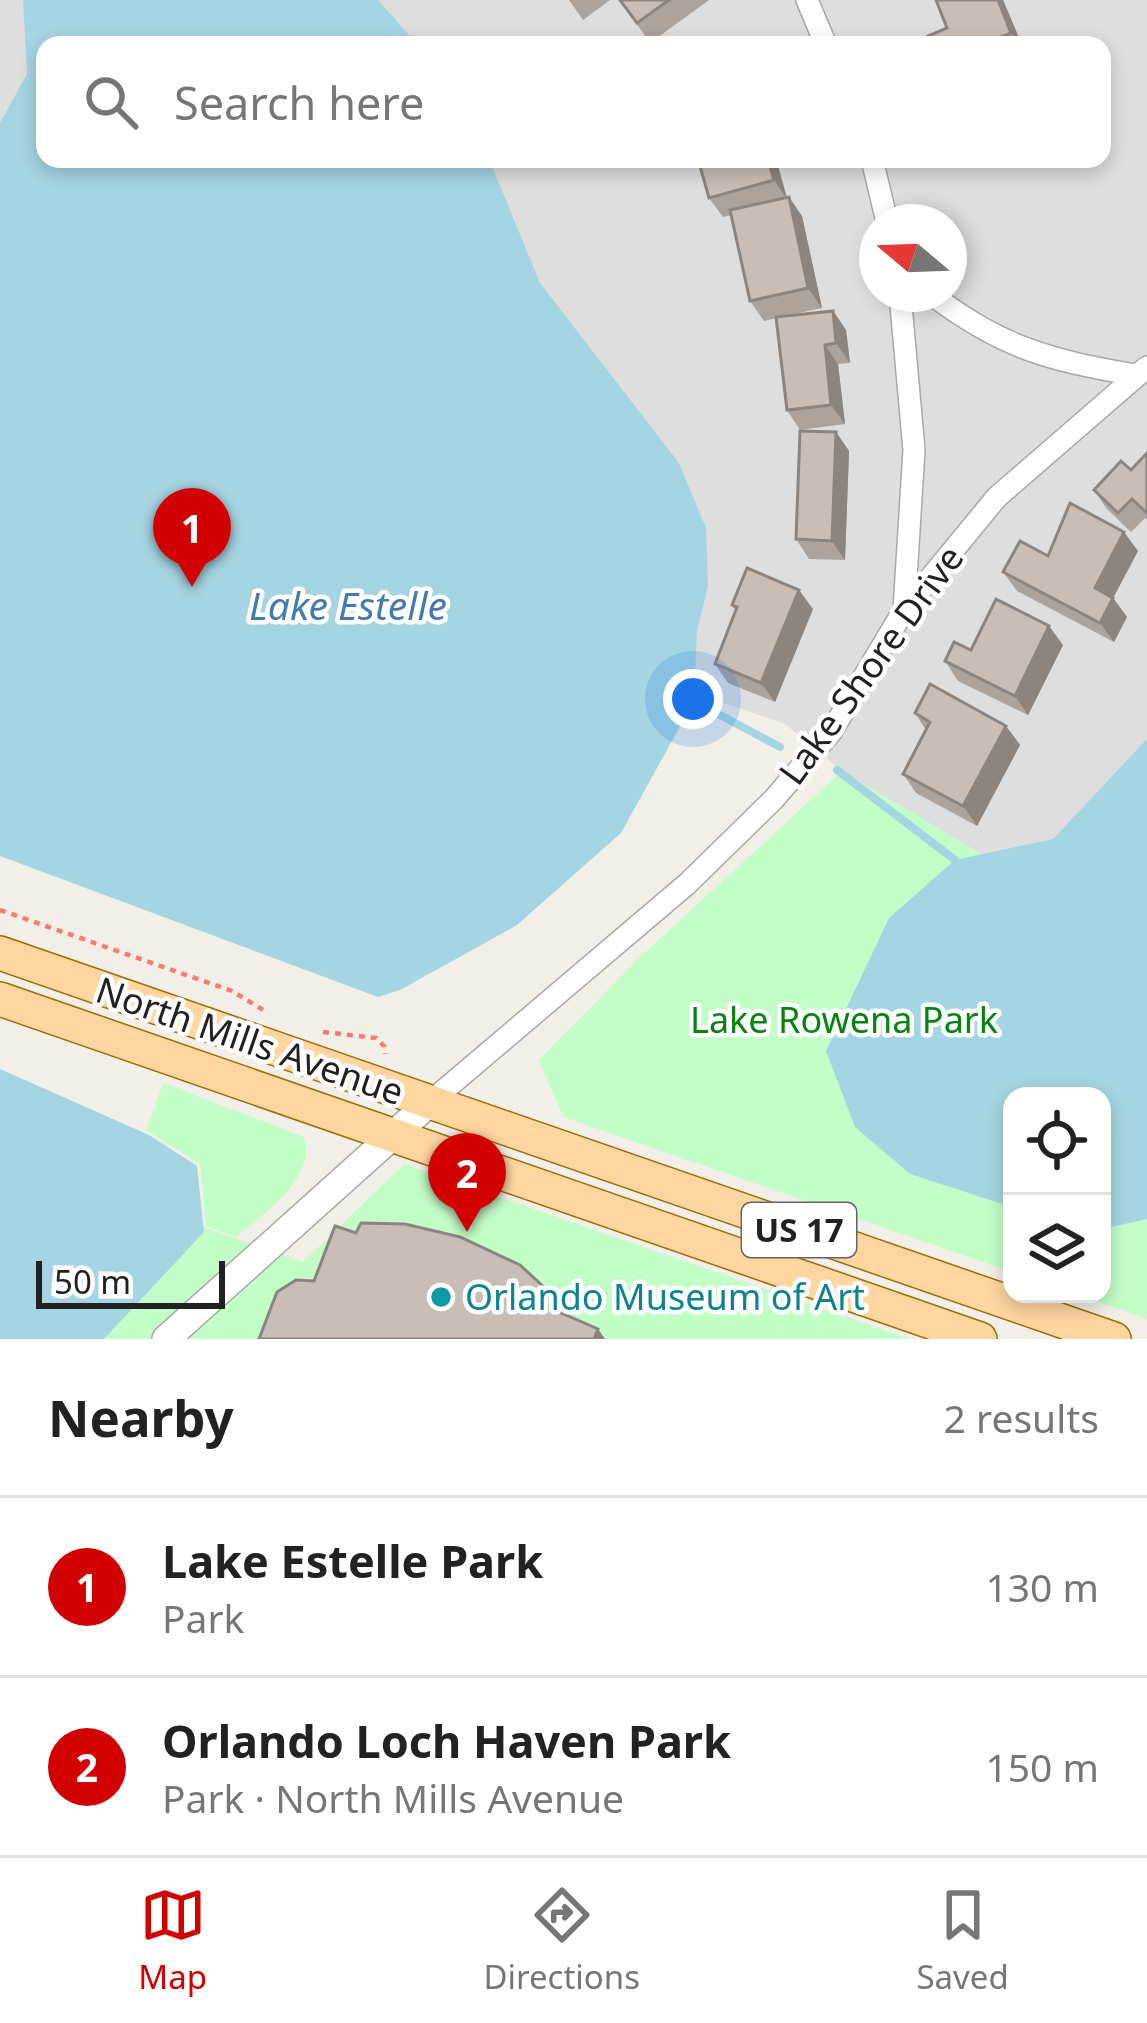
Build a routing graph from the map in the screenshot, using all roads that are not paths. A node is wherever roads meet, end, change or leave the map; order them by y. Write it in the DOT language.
graph roads {
  1 [pos="807,0"];
  2 [pos="822,36"];
  3 [pos="874,168"];
  4 [pos="883,204"];
  5 [pos="902,312"];
  6 [pos="958,312"];
  7 [pos="1141,371"];
  8 [pos="904,610"];
  9 [pos="0,953"];
  10 [pos="0,999"];
  11 [pos="429,1102"];
  12 [pos="391,1136"];
  13 [pos="166,1339"];
  14 [pos="980,1339"];
  15 [pos="1114,1339"];
  1 -- 2 [label="street"];
  3 -- 4 [label="street"];
  5 -- 8 [label="street"];
  6 -- 7 [label="street"];
  7 -- 8 [label="street, Lake Shore Drive"];
  8 -- 11 [label="street, Lake Shore Drive"];
  9 -- 11 [label="main road, North Mills Avenue / US 17"];
  10 -- 12 [label="main road, North Mills Avenue / US 17"];
  11 -- 12 [label="street"];
  11 -- 15 [label="main road, North Mills Avenue / US 17"];
  12 -- 13 [label="street"];
  12 -- 14 [label="main road, North Mills Avenue / US 17"];
}
